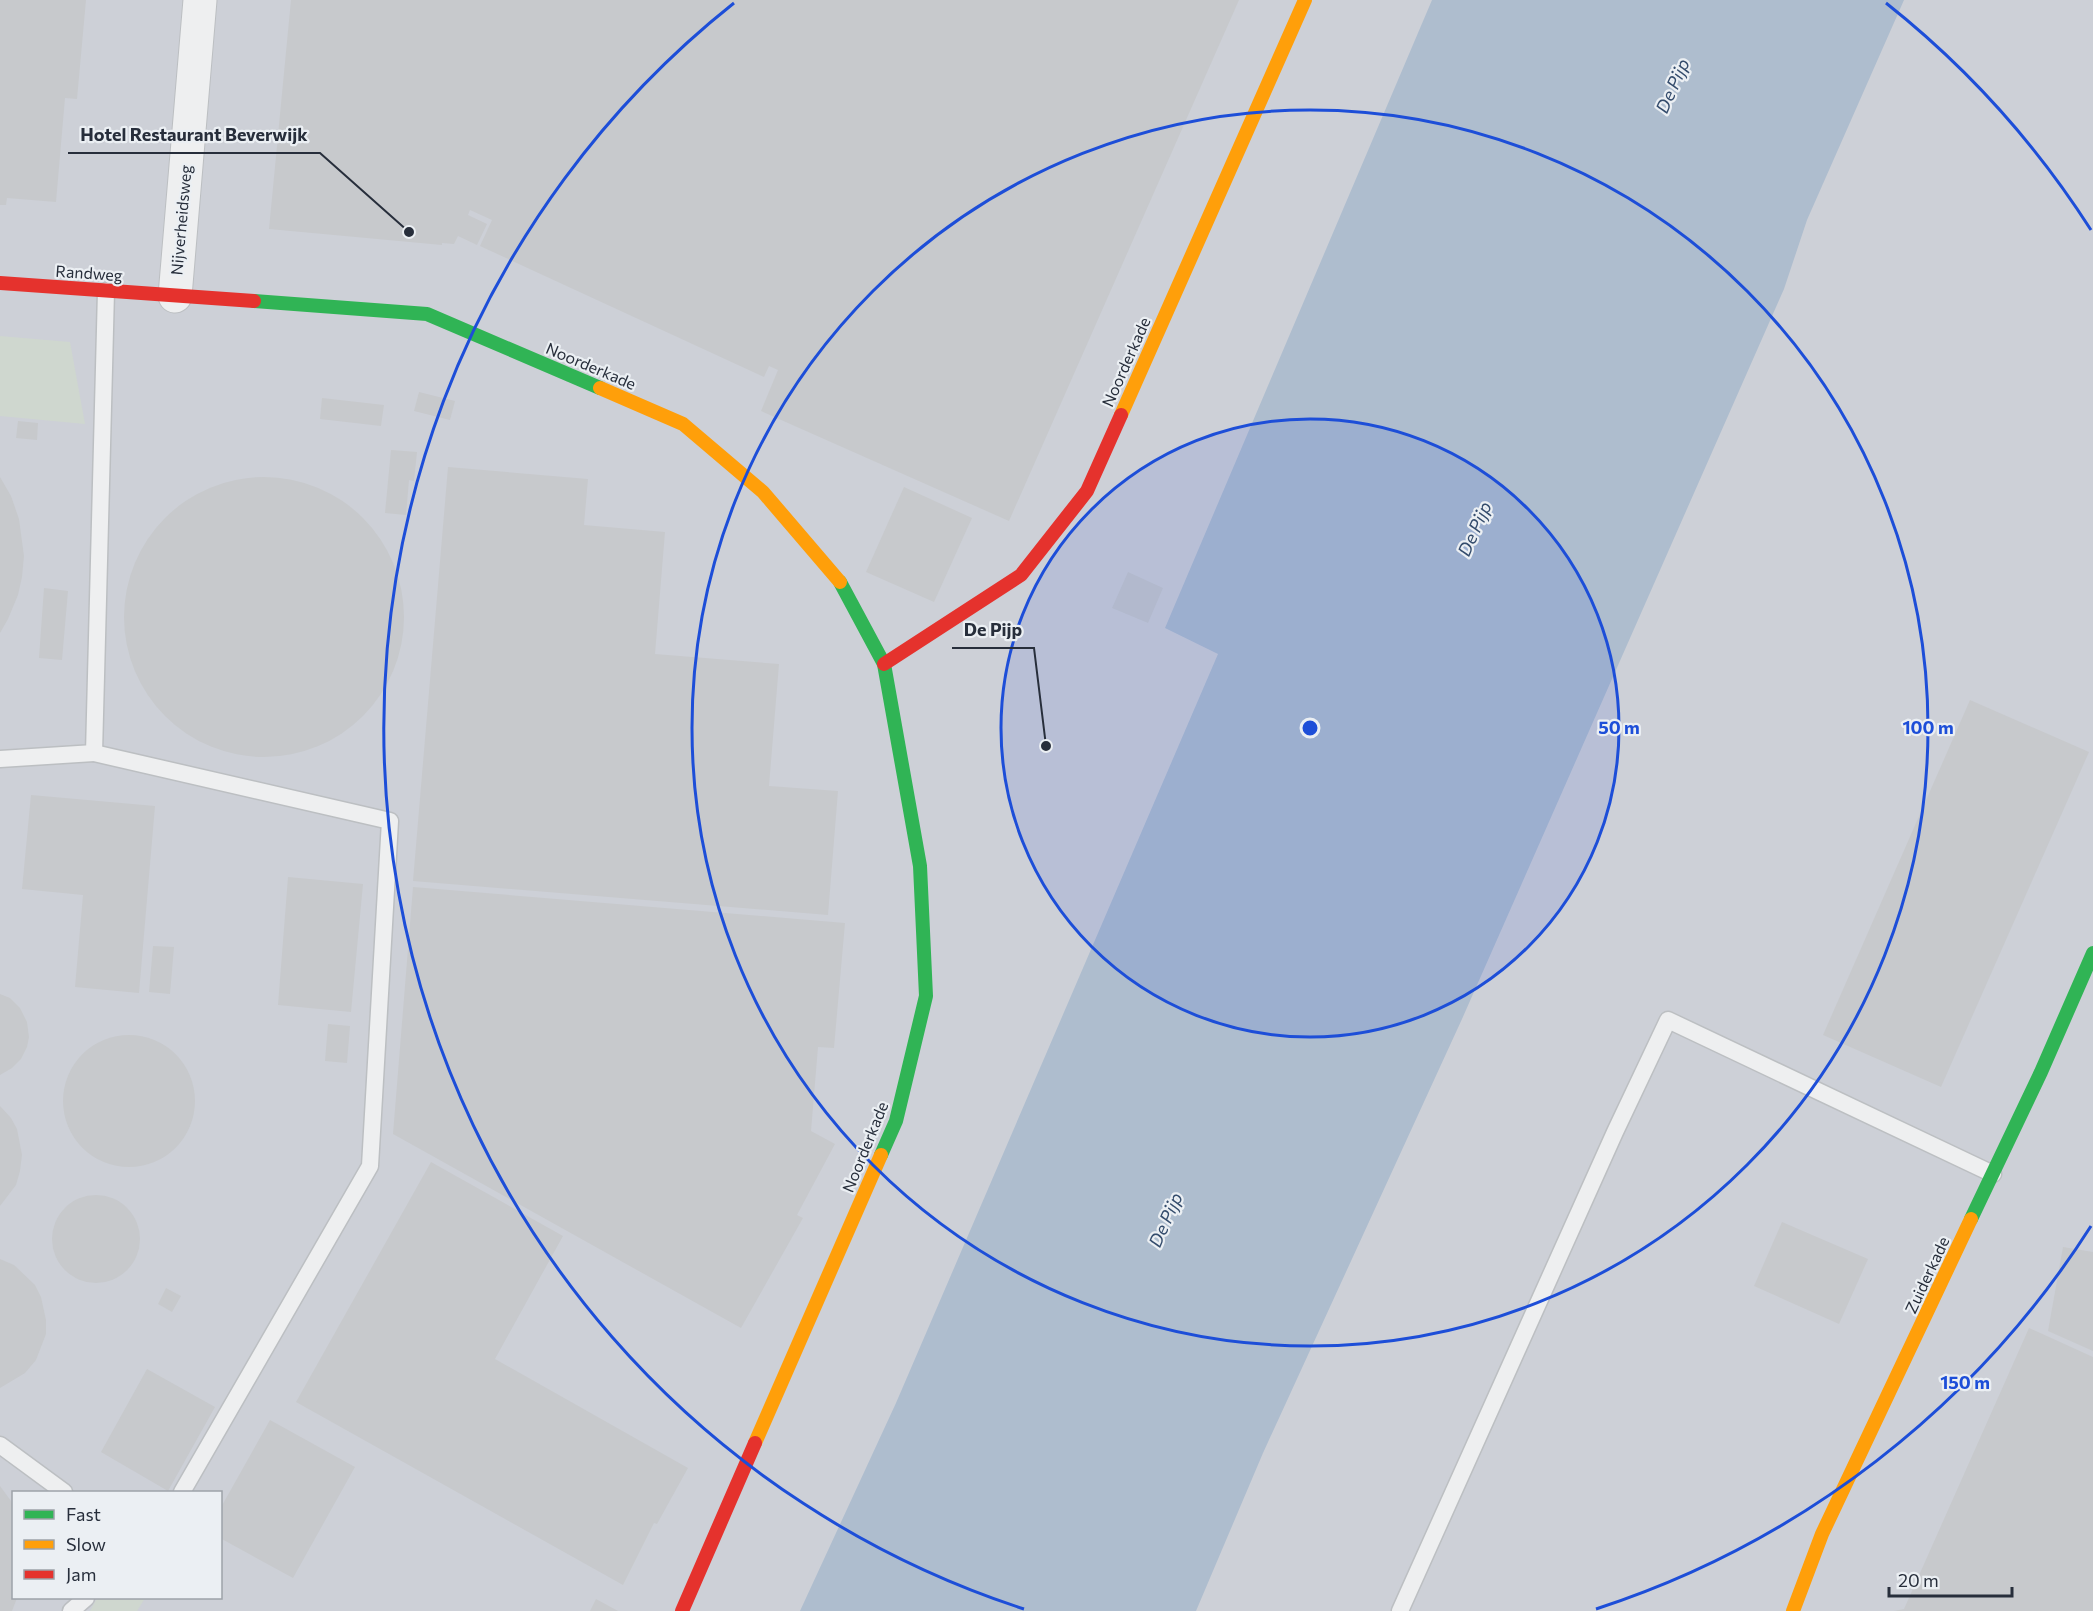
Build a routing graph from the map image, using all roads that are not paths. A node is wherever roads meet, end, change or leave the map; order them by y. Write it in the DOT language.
graph roads {
  1 [pos="200,0"];
  2 [pos="1305,0"];
  3 [pos="0,283"];
  4 [pos="106,291"];
  5 [pos="175,296"];
  6 [pos="884,664"];
  7 [pos="94,753"];
  8 [pos="0,759"];
  9 [pos="2093,953"];
  10 [pos="1993,1174"];
  11 [pos="0,1445"];
  12 [pos="63,1491"];
  13 [pos="183,1491"];
  14 [pos="85,1599"];
  15 [pos="71,1611"];
  16 [pos="682,1611"];
  17 [pos="1400,1611"];
  18 [pos="1792,1611"];
  1 -- 5 [label="street, Nijverheidsweg"];
  2 -- 6 [label="street, Noorderkade"];
  3 -- 4 [label="street, Randweg"];
  4 -- 5 [label="street, Randweg"];
  4 -- 7 [label="lane"];
  5 -- 6 [label="street, Noorderkade"];
  6 -- 16 [label="street, Noorderkade"];
  7 -- 8 [label="lane"];
  7 -- 13 [label="lane"];
  9 -- 10 [label="street, Zuiderkade"];
  10 -- 17 [label="lane"];
  10 -- 18 [label="street, Zuiderkade"];
  11 -- 12 [label="lane"];
  14 -- 15 [label="lane"];
}
